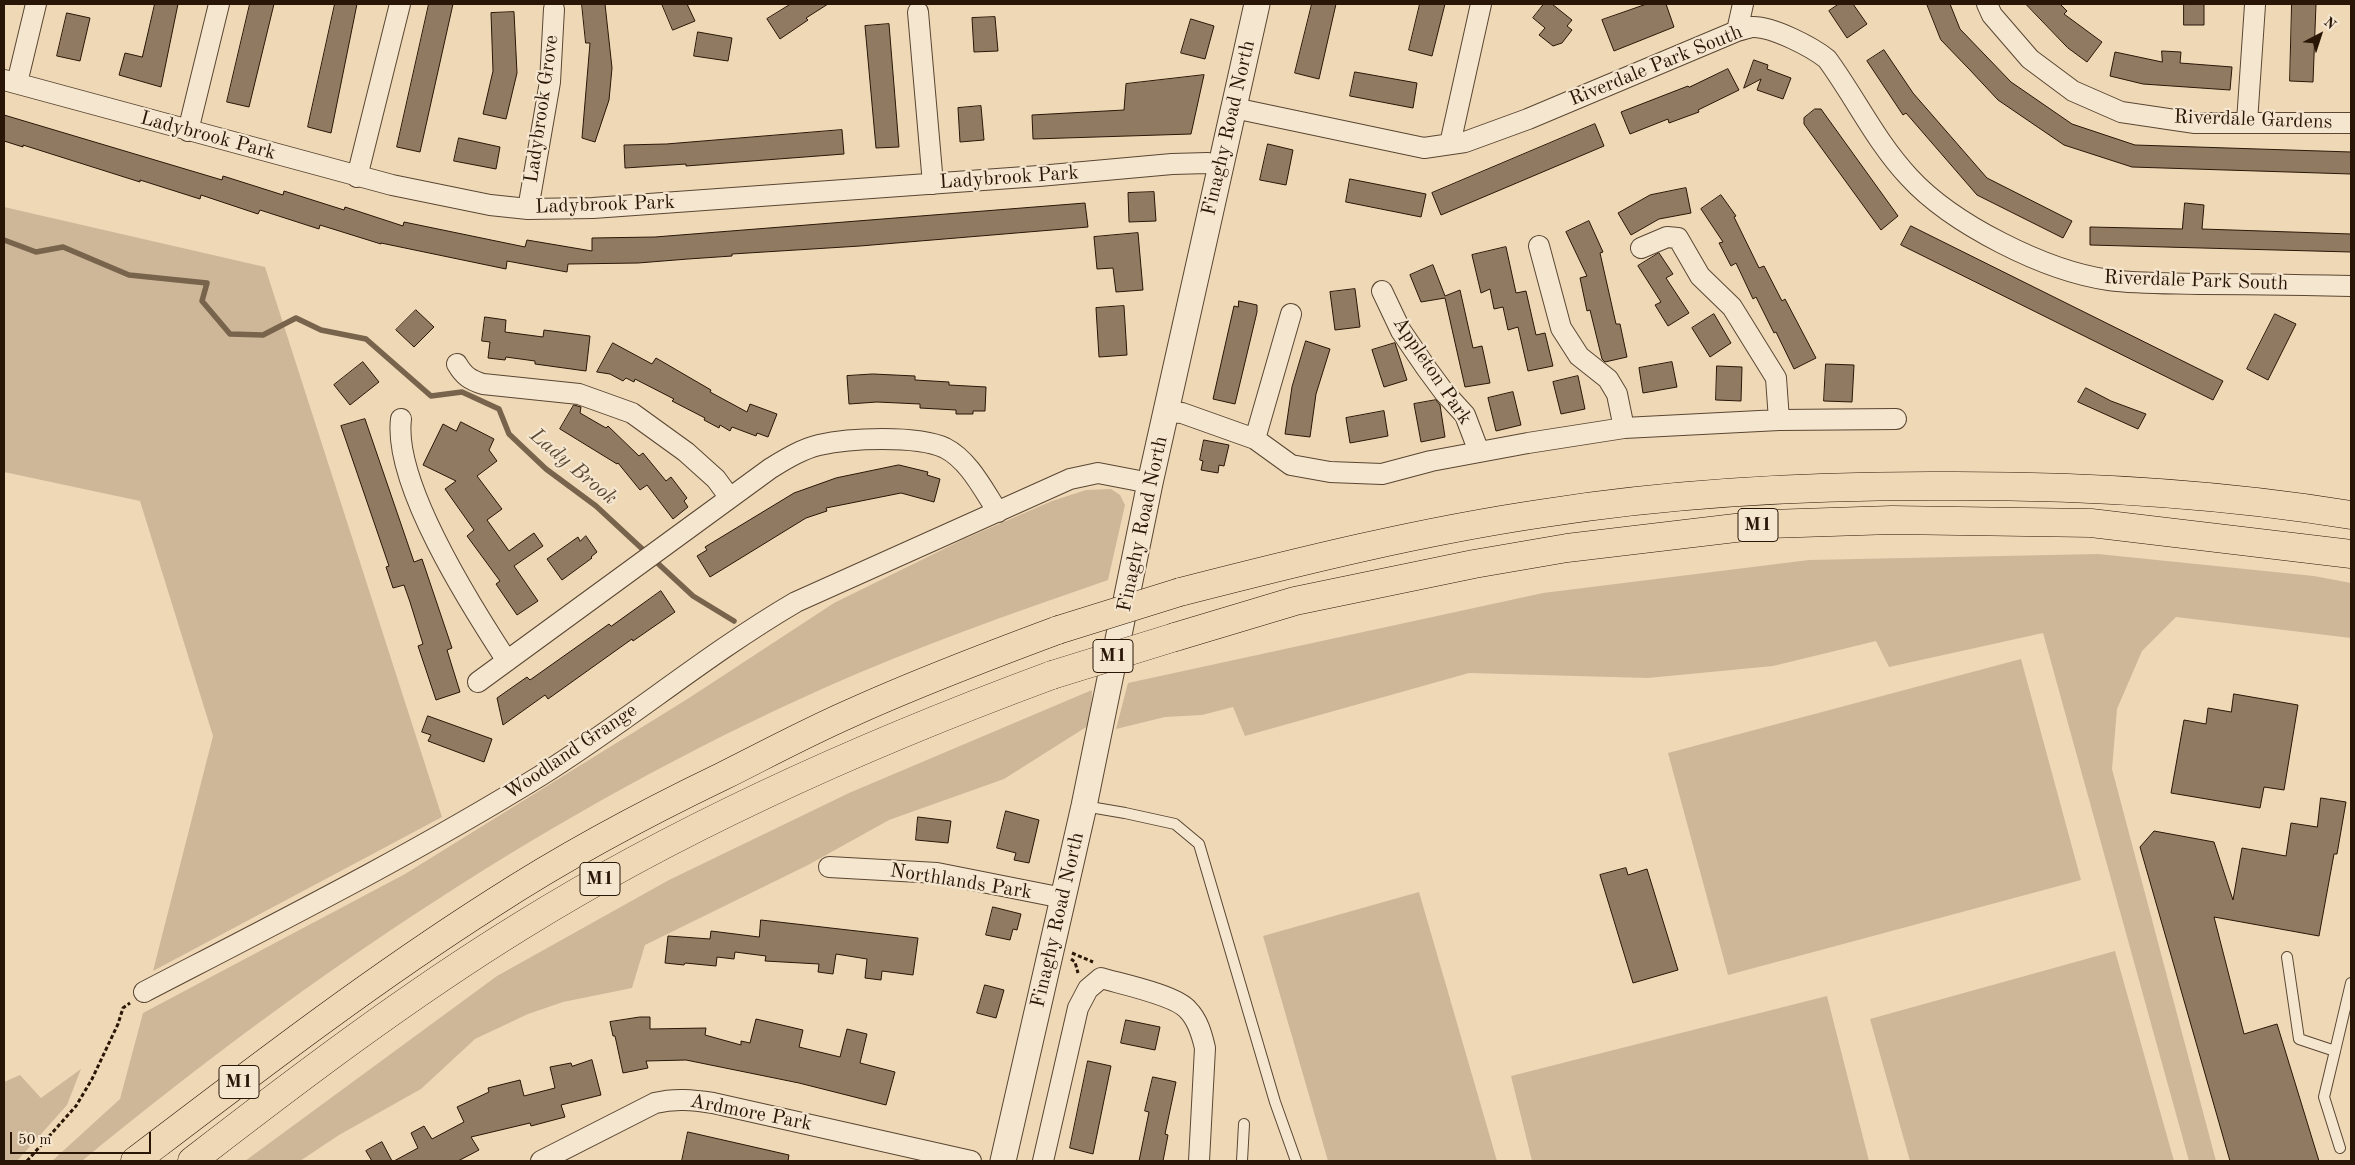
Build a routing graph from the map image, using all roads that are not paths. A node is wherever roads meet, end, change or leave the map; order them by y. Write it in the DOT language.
graph roads {
  1 [pos="36,4"];
  2 [pos="219,4"];
  3 [pos="400,4"];
  4 [pos="1256,4"];
  5 [pos="1481,4"];
  6 [pos="1743,4"];
  7 [pos="1987,4"];
  8 [pos="2255,5"];
  9 [pos="554,9"];
  10 [pos="918,12"];
  11 [pos="1737,31"];
  12 [pos="10,81"];
  13 [pos="1234,108"];
  14 [pos="2247,122"];
  15 [pos="2351,123"];
  16 [pos="188,131"];
  17 [pos="1450,144"];
  18 [pos="1220,165"];
  19 [pos="357,177"];
  20 [pos="933,184"];
  21 [pos="528,209"];
  22 [pos="1539,246"];
  23 [pos="1641,248"];
  24 [pos="2351,286"];
  25 [pos="1382,291"];
  26 [pos="1291,314"];
  27 [pos="457,364"];
  28 [pos="1167,412"];
  29 [pos="401,419"];
  30 [pos="1896,419"];
  31 [pos="1779,420"];
  32 [pos="1624,428"];
  33 [pos="1255,439"];
  34 [pos="1479,452"];
  35 [pos="1150,483"];
  36 [pos="730,498"];
  37 [pos="998,512"];
  38 [pos="2351,515"];
  39 [pos="2351,554"];
  40 [pos="507,661"];
  41 [pos="478,682"];
  42 [pos="1084,806"];
  43 [pos="829,867"];
  44 [pos="1063,898"];
  45 [pos="2287,957"];
  46 [pos="2351,983"];
  47 [pos="144,992"];
  48 [pos="2335,1050"];
  49 [pos="1244,1124"];
  50 [pos="2340,1148"];
  51 [pos="575,1154"];
  52 [pos="136,1161"];
  53 [pos="192,1161"];
  54 [pos="541,1161"];
  55 [pos="971,1161"];
  56 [pos="1003,1161"];
  57 [pos="1043,1161"];
  58 [pos="1199,1161"];
  59 [pos="1242,1161"];
  60 [pos="1296,1161"];
  1 -- 12 [label="street"];
  2 -- 16 [label="street"];
  3 -- 19 [label="street"];
  4 -- 13 [label="street, Finaghy Road North"];
  5 -- 17 [label="street"];
  6 -- 11 [label="street"];
  7 -- 14 [label="street, Riverdale Gardens"];
  8 -- 14 [label="street"];
  9 -- 21 [label="street, Ladybrook Grove"];
  10 -- 20 [label="street"];
  11 -- 17 [label="street, Riverdale Park South"];
  11 -- 24 [label="street, Riverdale Park South"];
  12 -- 16 [label="street, Ladybrook Park"];
  13 -- 17 [label="street, Riverdale Park South"];
  13 -- 18 [label="street, Finaghy Road North"];
  14 -- 15 [label="street, Riverdale Gardens"];
  16 -- 19 [label="street, Ladybrook Park"];
  18 -- 20 [label="street, Ladybrook Park"];
  18 -- 28 [label="street, Finaghy Road North"];
  19 -- 21 [label="street, Ladybrook Park"];
  20 -- 21 [label="street, Ladybrook Park"];
  22 -- 32 [label="street"];
  23 -- 31 [label="street"];
  25 -- 34 [label="street, Appleton Park"];
  26 -- 33 [label="street"];
  27 -- 36 [label="street"];
  28 -- 33 [label="street, Appleton Park"];
  28 -- 35 [label="street, Finaghy Road North"];
  29 -- 40 [label="street"];
  30 -- 31 [label="street, Appleton Park"];
  31 -- 32 [label="street, Appleton Park"];
  32 -- 34 [label="street, Appleton Park"];
  33 -- 34 [label="street, Appleton Park"];
  35 -- 37 [label="street, Woodland Grange"];
  35 -- 42 [label="street, Finaghy Road North"];
  36 -- 37 [label="street"];
  36 -- 40 [label="street"];
  37 -- 47 [label="street, Woodland Grange"];
  38 -- 52 [label="highway, M1, bridge"];
  39 -- 53 [label="highway, M1, bridge"];
  40 -- 41 [label="street"];
  42 -- 44 [label="street, Finaghy Road North"];
  42 -- 60 [label="lane"];
  43 -- 44 [label="street, Northlands Park"];
  44 -- 56 [label="street, Finaghy Road North"];
  45 -- 48 [label="lane"];
  46 -- 48 [label="lane"];
  48 -- 50 [label="lane"];
  49 -- 59 [label="lane"];
  51 -- 54 [label="street, Ardmore Park"];
  51 -- 55 [label="street, Ardmore Park"];
  57 -- 58 [label="street"];
}
